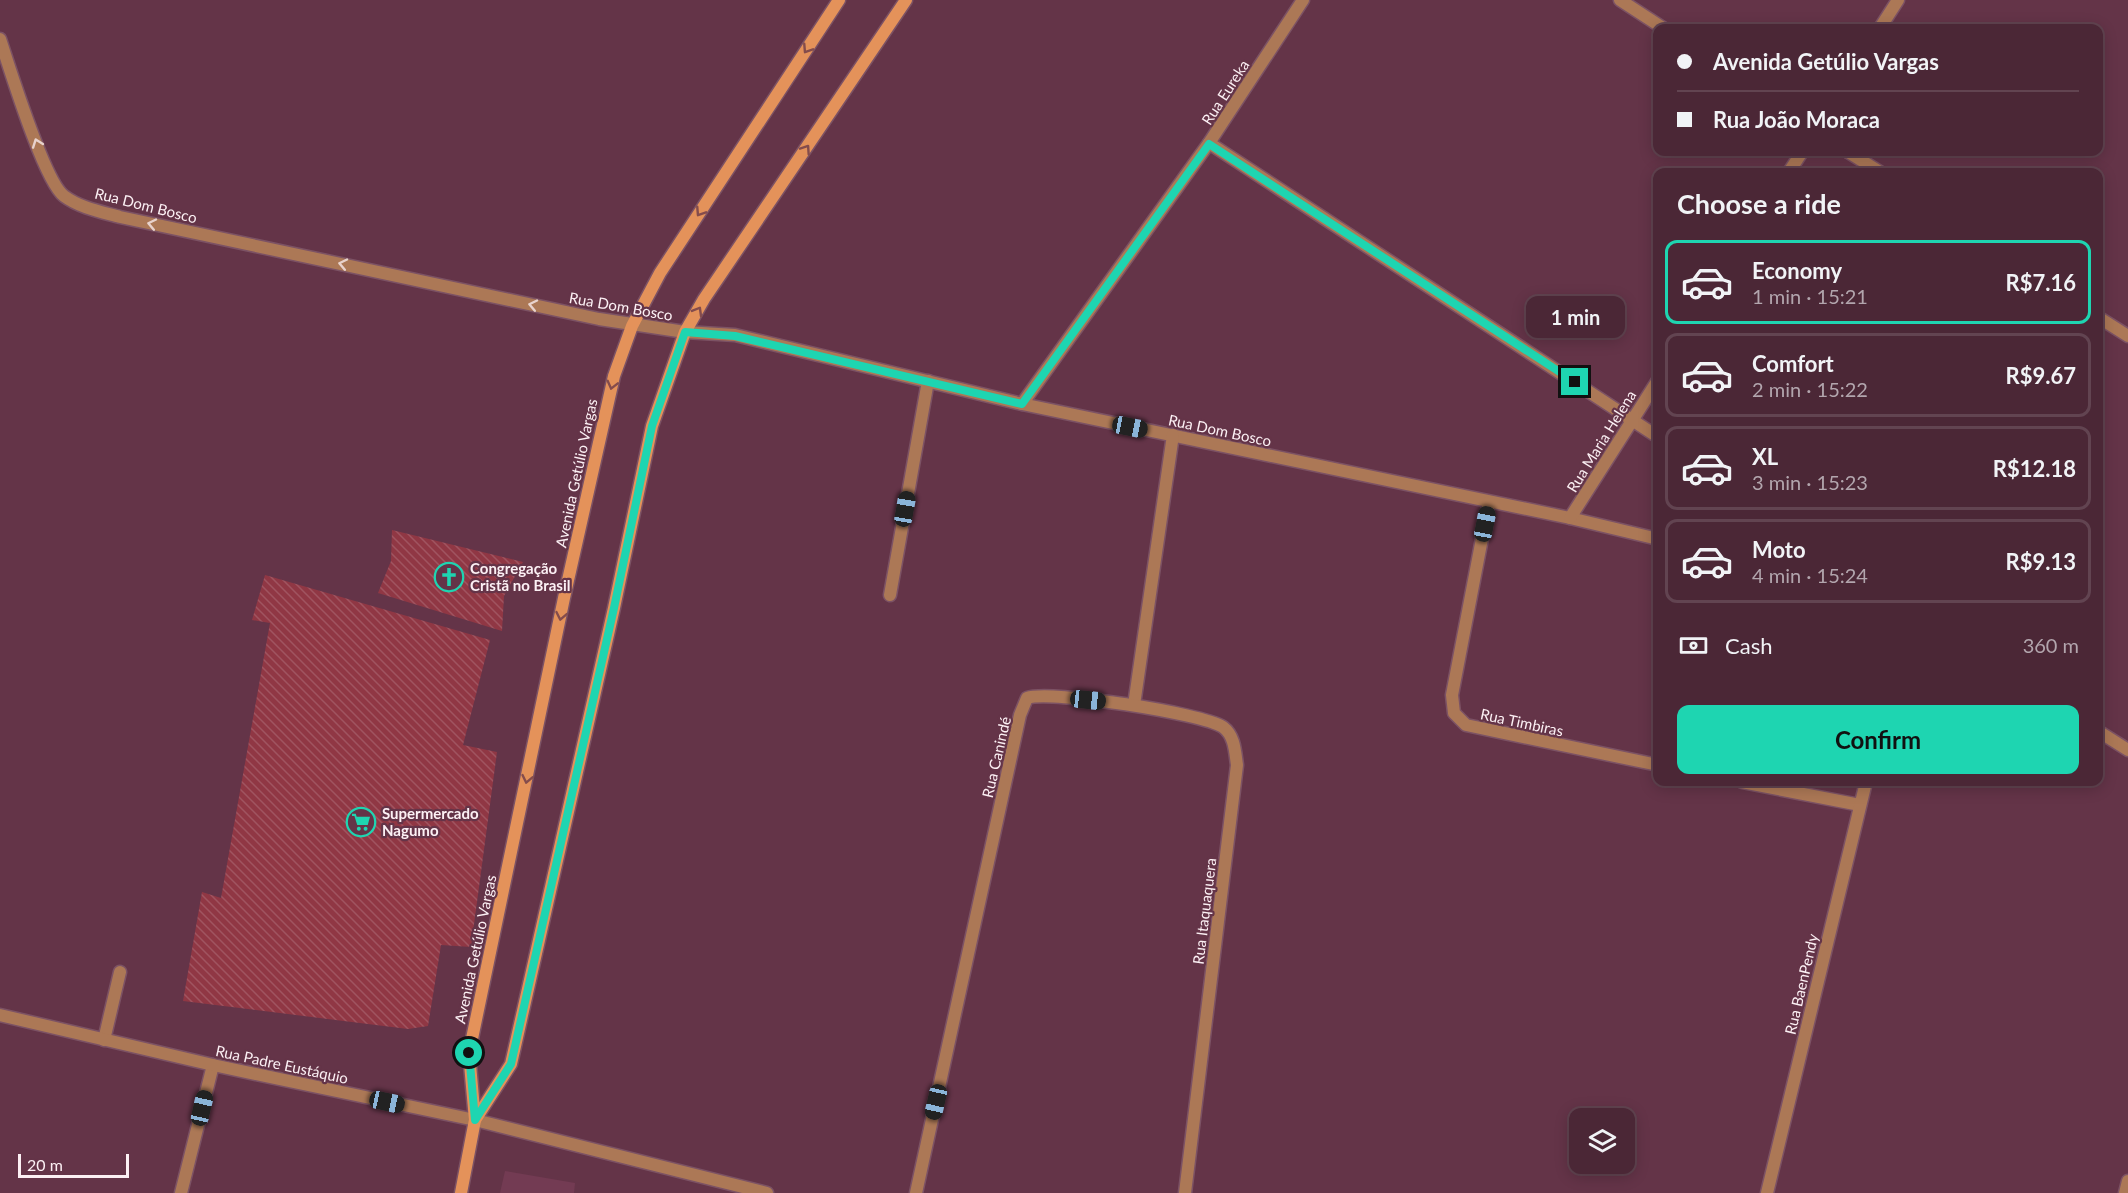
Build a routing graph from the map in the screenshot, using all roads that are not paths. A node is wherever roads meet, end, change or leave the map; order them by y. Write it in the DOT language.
graph roads {
  1 [pos="839,0"];
  2 [pos="906,0"];
  3 [pos="1303,0"];
  4 [pos="1620,0"];
  5 [pos="1898,0"];
  6 [pos="1657,24"];
  7 [pos="1883,24"];
  8 [pos="0,39"];
  9 [pos="1209,144"];
  10 [pos="1854,156"];
  11 [pos="1874,168"];
  12 [pos="2103,320"];
  13 [pos="632,326"];
  14 [pos="685,332"];
  15 [pos="2128,336"];
  16 [pos="928,381"];
  17 [pos="1653,388"];
  18 [pos="1022,404"];
  19 [pos="1632,420"];
  20 [pos="1653,434"];
  21 [pos="1173,435"];
  22 [pos="1489,502"];
  23 [pos="1570,518"];
  24 [pos="1653,538"];
  25 [pos="890,594"];
  26 [pos="1134,705"];
  27 [pos="2103,734"];
  28 [pos="2128,750"];
  29 [pos="1653,764"];
  30 [pos="1763,786"];
  31 [pos="1865,786"];
  32 [pos="1860,805"];
  33 [pos="120,972"];
  34 [pos="0,1015"];
  35 [pos="104,1040"];
  36 [pos="213,1065"];
  37 [pos="475,1120"];
  38 [pos="2128,1181"];
  39 [pos="181,1193"];
  40 [pos="460,1193"];
  41 [pos="767,1193"];
  42 [pos="916,1193"];
  43 [pos="1185,1193"];
  44 [pos="1767,1193"];
  45 [pos="2125,1193"];
  1 -- 13 [label="main road, Avenida Getúlio Vargas, one-way"];
  14 -- 2 [label="main road, one-way"];
  3 -- 9 [label="street, Rua Eureka"];
  4 -- 6 [label="street"];
  5 -- 7 [label="street"];
  13 -- 8 [label="street, Rua Dom Bosco, one-way"];
  9 -- 18 [label="street, Rua Eureka"];
  9 -- 19 [label="street"];
  10 -- 11 [label="street"];
  12 -- 15 [label="street"];
  13 -- 14 [label="street, Rua Dom Bosco"];
  13 -- 37 [label="main road, Avenida Getúlio Vargas, one-way"];
  14 -- 16 [label="street, Rua Dom Bosco"];
  14 -- 37 [label="main road"];
  16 -- 18 [label="street, Rua Dom Bosco"];
  16 -- 25 [label="street"];
  17 -- 19 [label="street, Rua Maria Helena"];
  18 -- 21 [label="street, Rua Dom Bosco"];
  19 -- 20 [label="street"];
  19 -- 23 [label="street, Rua Maria Helena"];
  21 -- 22 [label="street, Rua Dom Bosco"];
  21 -- 26 [label="street"];
  22 -- 23 [label="street, Rua Dom Bosco"];
  22 -- 29 [label="street, Rua Timbiras"];
  23 -- 24 [label="street, Rua Dom Bosco"];
  26 -- 42 [label="street, Rua Canindé"];
  26 -- 43 [label="street, Rua Itaquaquera"];
  27 -- 28 [label="street"];
  30 -- 32 [label="street"];
  31 -- 32 [label="street, Rua BaenPendy"];
  32 -- 44 [label="street, Rua BaenPendy"];
  33 -- 35 [label="street"];
  34 -- 35 [label="street, Rua Padre Eustáquio"];
  35 -- 36 [label="street, Rua Padre Eustáquio"];
  36 -- 37 [label="street, Rua Padre Eustáquio"];
  36 -- 39 [label="street"];
  37 -- 40 [label="main road"];
  37 -- 41 [label="street, Rua Padre Eustáquio"];
  38 -- 45 [label="street"];
}
